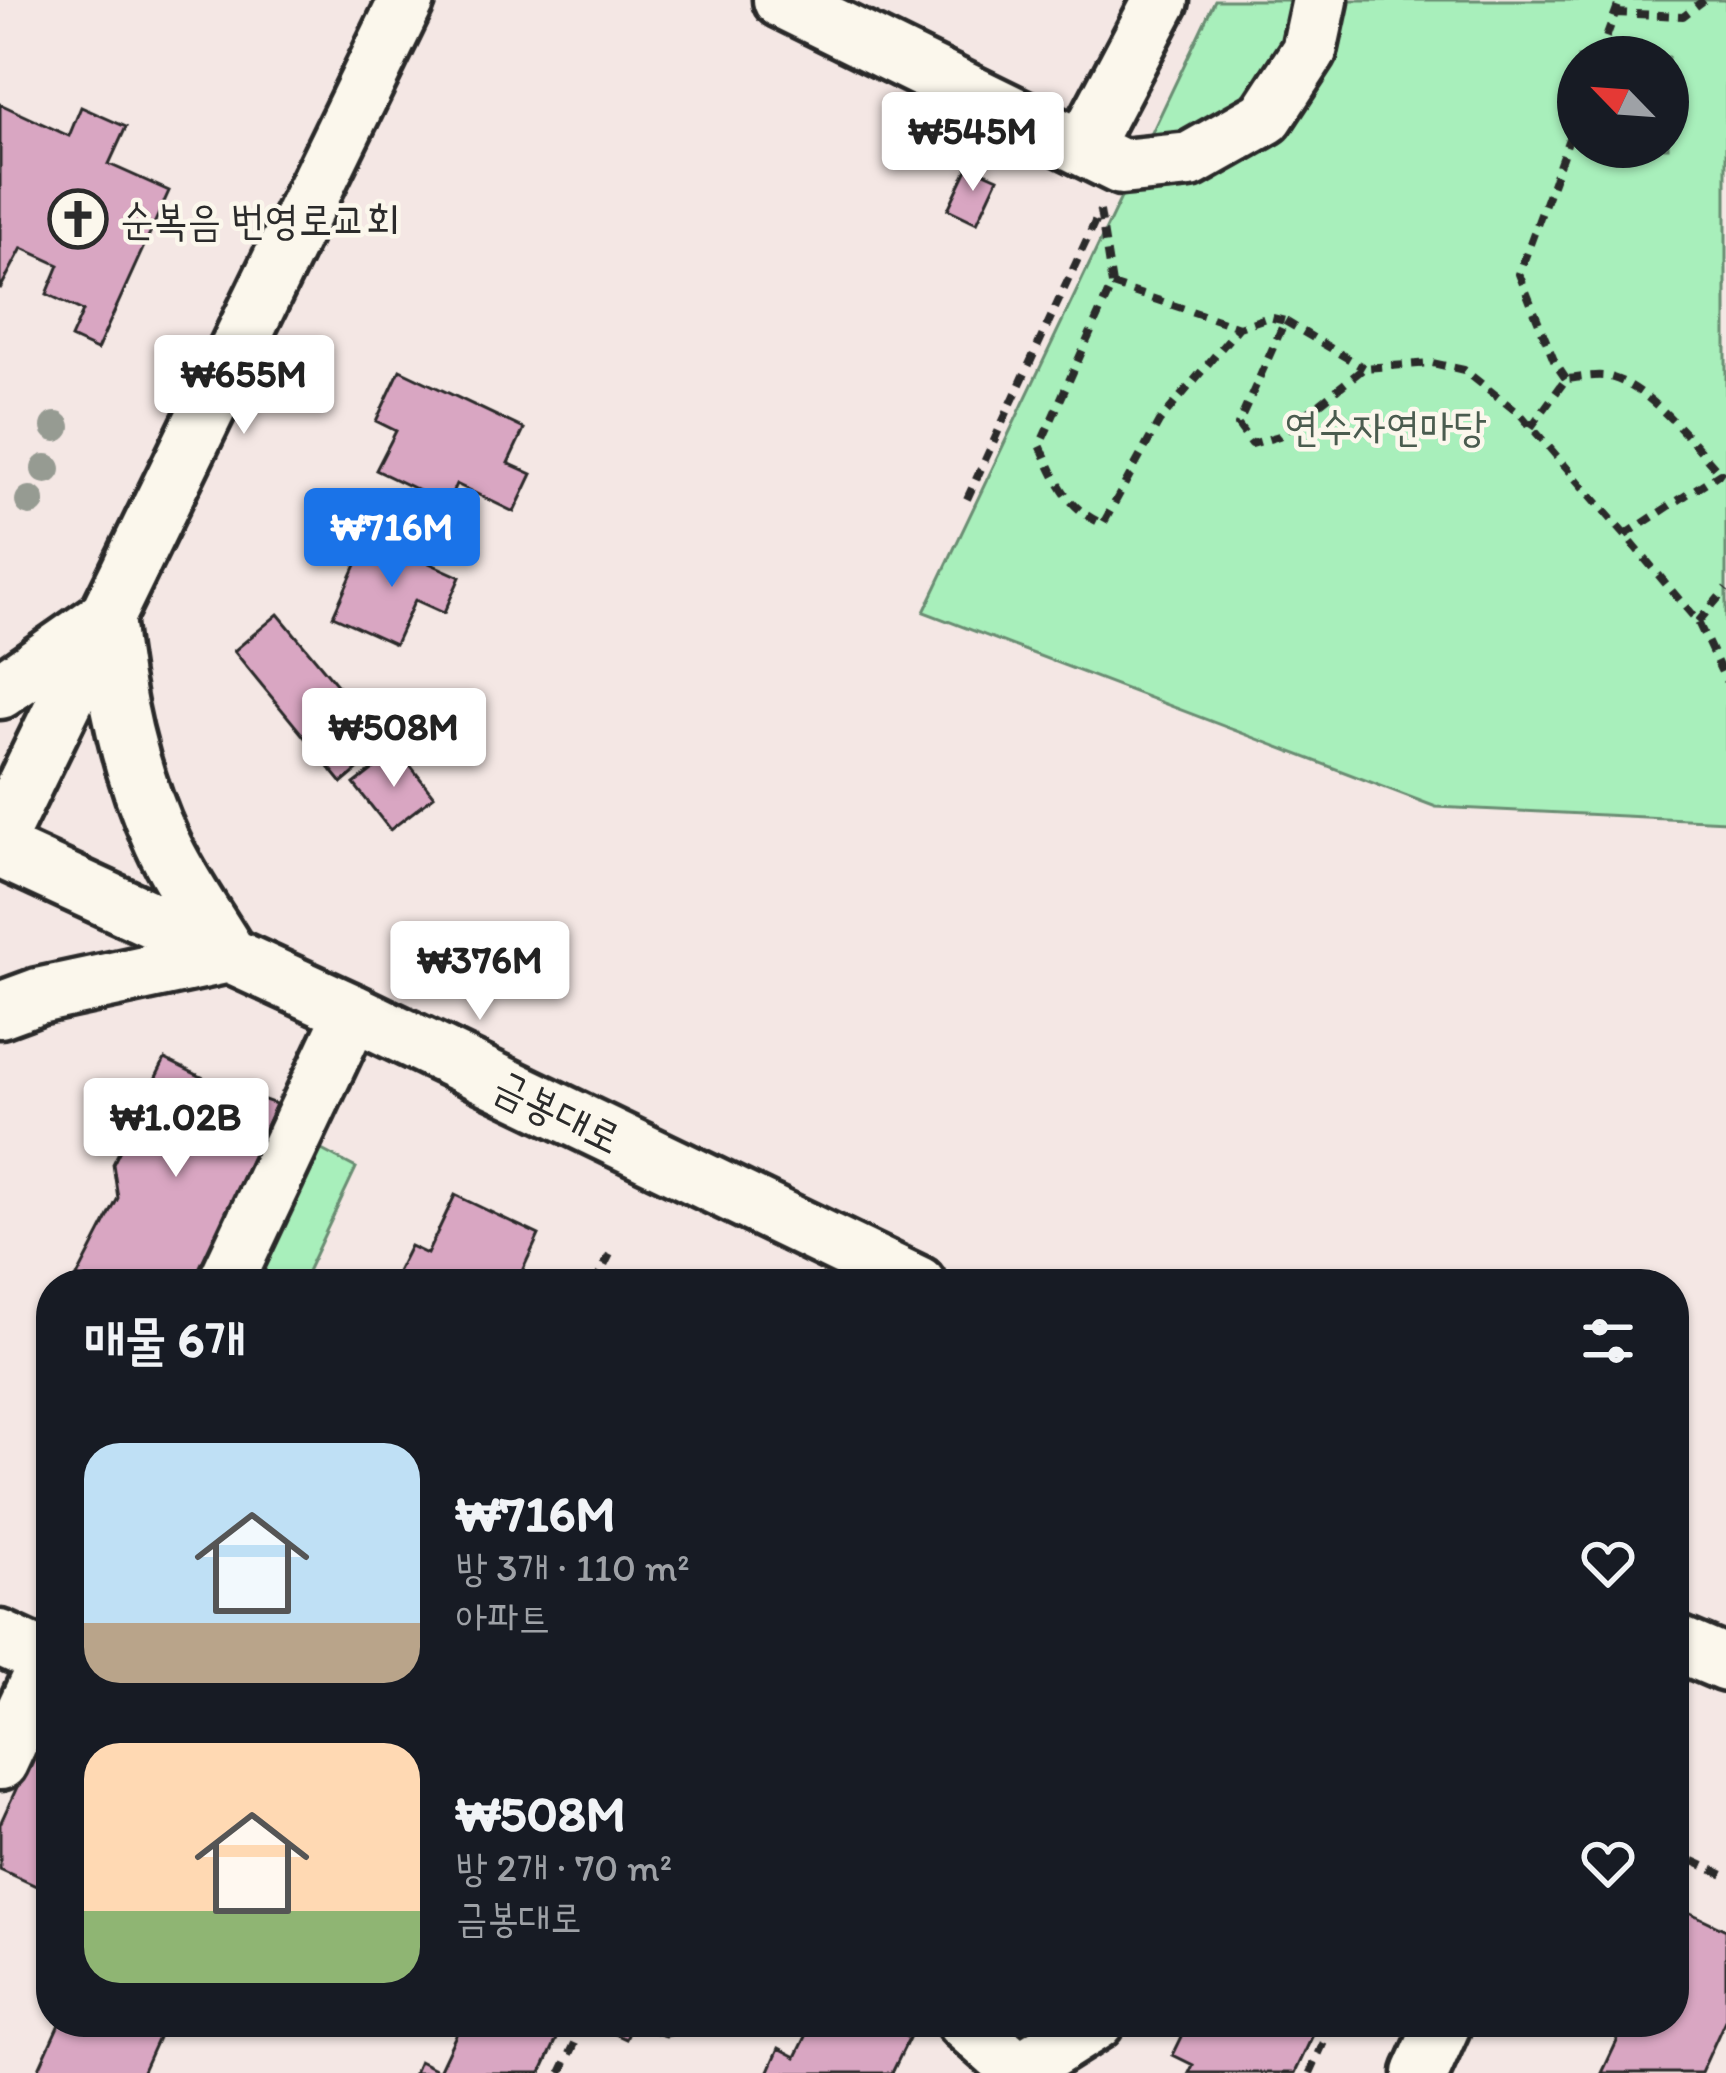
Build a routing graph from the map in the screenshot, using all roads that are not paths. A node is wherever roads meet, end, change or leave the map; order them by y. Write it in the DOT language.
graph roads {
  1 [pos="406,0"];
  2 [pos="781,0"];
  3 [pos="1161,0"];
  4 [pos="1320,0"];
  5 [pos="1102,175"];
  6 [pos="106,617"];
  7 [pos="0,691"];
  8 [pos="0,835"];
  9 [pos="0,850"];
  10 [pos="229,955"];
  11 [pos="0,1010"];
  12 [pos="353,1012"];
  13 [pos="232,1269"];
  14 [pos="887,1269"];
  15 [pos="1689,1648"];
  16 [pos="33,1650"];
  17 [pos="1726,1664"];
  18 [pos="0,1762"];
  19 [pos="980,2037"];
  20 [pos="1073,2037"];
  21 [pos="1437,2037"];
  22 [pos="1018,2072"];
  23 [pos="1421,2073"];
  1 -- 6 [label="street"];
  2 -- 5 [label="street"];
  3 -- 5 [label="street"];
  4 -- 5 [label="street"];
  6 -- 7 [label="street"];
  6 -- 8 [label="street"];
  6 -- 10 [label="street"];
  9 -- 10 [label="street, 금봉대로"];
  10 -- 11 [label="street"];
  10 -- 12 [label="street, 금봉대로"];
  12 -- 13 [label="street"];
  12 -- 14 [label="street, 금봉대로"];
  15 -- 17 [label="street"];
  16 -- 18 [label="street"];
  19 -- 22 [label="street"];
  20 -- 22 [label="street"];
  21 -- 23 [label="street"];
}
